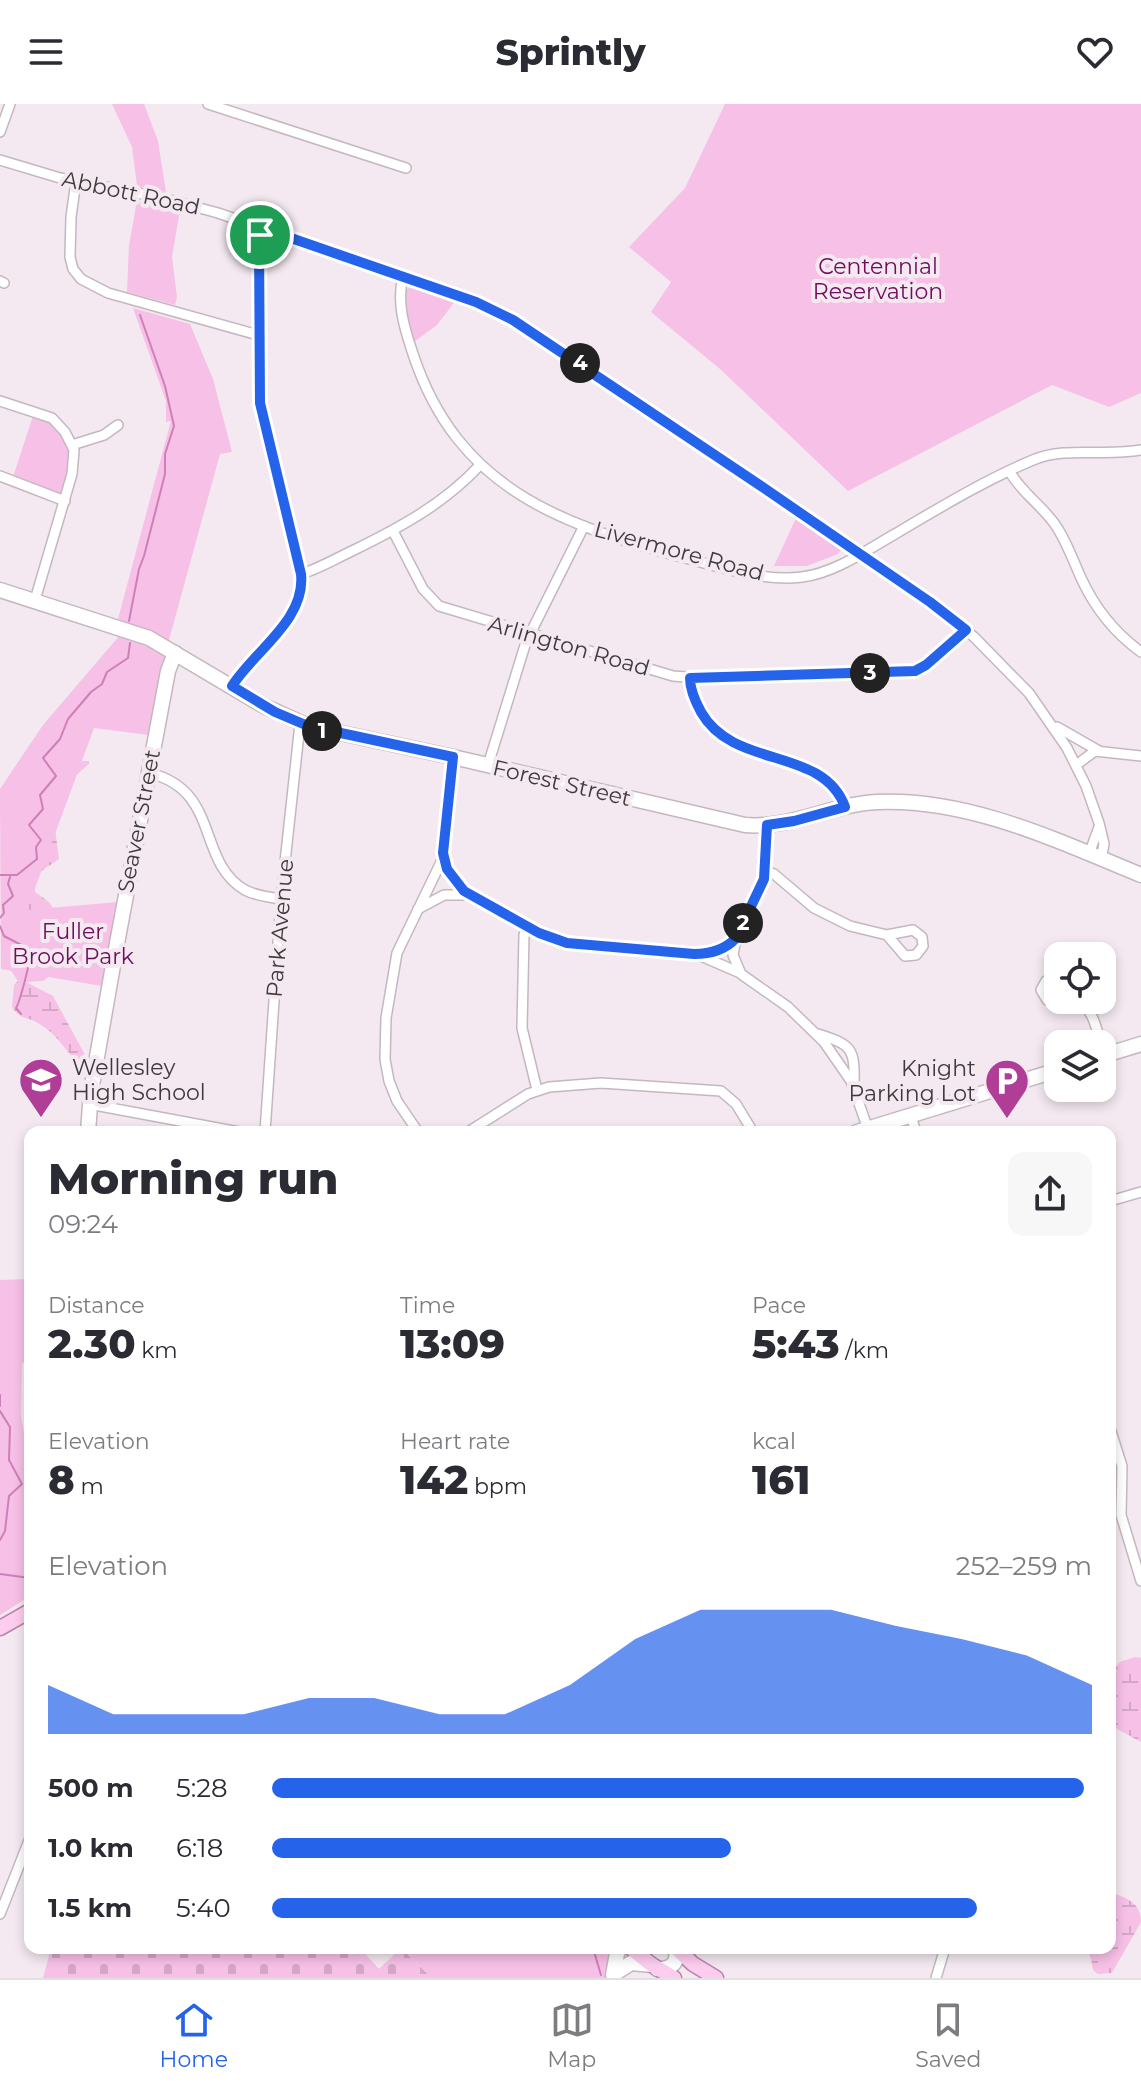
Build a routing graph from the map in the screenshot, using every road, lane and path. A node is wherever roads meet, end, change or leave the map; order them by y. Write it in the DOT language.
graph roads {
  1 [pos="10,104"];
  2 [pos="208,104"];
  3 [pos="0,132"];
  4 [pos="0,160"];
  5 [pos="406,168"];
  6 [pos="76,181"];
  7 [pos="262,228"];
  8 [pos="403,277"];
  9 [pos="258,335"];
  10 [pos="0,401"];
  11 [pos="118,425"];
  12 [pos="72,445"];
  13 [pos="1141,450"];
  14 [pos="480,465"];
  15 [pos="1010,472"];
  16 [pos="0,476"];
  17 [pos="65,501"];
  18 [pos="584,526"];
  19 [pos="393,531"];
  20 [pos="860,554"];
  21 [pos="301,574"];
  22 [pos="0,590"];
  23 [pos="35,600"];
  24 [pos="966,630"];
  25 [pos="529,634"];
  26 [pos="1141,652"];
  27 [pos="175,653"];
  28 [pos="690,678"];
  29 [pos="232,686"];
  30 [pos="1047,717"];
  31 [pos="300,724"];
  32 [pos="1099,751"];
  33 [pos="1141,756"];
  34 [pos="453,757"];
  35 [pos="488,765"];
  36 [pos="1076,765"];
  37 [pos="149,773"];
  38 [pos="845,807"];
  39 [pos="767,825"];
  40 [pos="443,853"];
  41 [pos="1095,856"];
  42 [pos="765,871"];
  43 [pos="1141,875"];
  44 [pos="470,895"];
  45 [pos="281,899"];
  46 [pos="416,911"];
  47 [pos="527,926"];
  48 [pos="887,935"];
  49 [pos="736,938"];
  50 [pos="694,954"];
  51 [pos="741,974"];
  52 [pos="818,1034"];
  53 [pos="1141,1044"];
  54 [pos="1116,1048"];
  55 [pos="1044,1074"];
  56 [pos="854,1087"];
  57 [pos="537,1090"];
  58 [pos="89,1104"];
  59 [pos="911,1116"];
  60 [pos="88,1126"];
  61 [pos="207,1126"];
  62 [pos="265,1126"];
  63 [pos="414,1126"];
  64 [pos="478,1126"];
  65 [pos="749,1126"];
  66 [pos="862,1126"];
  67 [pos="877,1126"];
  68 [pos="914,1126"];
  69 [pos="1141,1192"];
  70 [pos="1116,1199"];
  71 [pos="1116,1447"];
  72 [pos="1141,1581"];
  73 [pos="24,1614"];
  74 [pos="0,1628"];
  75 [pos="24,1853"];
  76 [pos="0,1914"];
  77 [pos="617,1954"];
  78 [pos="638,1954"];
  79 [pos="677,1954"];
  80 [pos="682,1954"];
  81 [pos="943,1954"];
  82 [pos="654,1967"];
  83 [pos="613,1976"];
  84 [pos="674,1978"];
  85 [pos="716,1978"];
  86 [pos="936,1978"];
  1 -- 3 [label="street"];
  2 -- 5 [label="street"];
  4 -- 6 [label="street, Abbott Road"];
  6 -- 7 [label="street, Abbott Road"];
  6 -- 9 [label="street"];
  7 -- 8 [label="street, Abbott Road"];
  7 -- 9 [label="street"];
  8 -- 14 [label="street, Livermore Road"];
  8 -- 20 [label="street, Abbott Road"];
  9 -- 21 [label="street"];
  10 -- 12 [label="street"];
  11 -- 12 [label="street"];
  12 -- 17 [label="street"];
  13 -- 15 [label="street, Livermore Road"];
  14 -- 18 [label="street, Livermore Road"];
  14 -- 19 [label="street"];
  15 -- 20 [label="street, Livermore Road"];
  15 -- 26 [label="street"];
  16 -- 17 [label="street"];
  17 -- 23 [label="street"];
  18 -- 20 [label="street, Livermore Road"];
  18 -- 25 [label="street"];
  19 -- 21 [label="street"];
  19 -- 25 [label="street, Arlington Road"];
  20 -- 24 [label="street, Abbott Road"];
  21 -- 29 [label="street"];
  22 -- 23 [label="street, Forest Street"];
  23 -- 27 [label="street, Forest Street"];
  24 -- 28 [label="street, Arlington Road"];
  24 -- 30 [label="street, Abbott Road"];
  25 -- 28 [label="street, Arlington Road"];
  25 -- 35 [label="street"];
  27 -- 29 [label="street, Forest Street"];
  27 -- 37 [label="street, Seaver Street"];
  28 -- 38 [label="street"];
  29 -- 31 [label="street, Forest Street"];
  30 -- 32 [label="street"];
  30 -- 36 [label="street, Abbott Road"];
  31 -- 34 [label="street, Forest Street"];
  31 -- 45 [label="street, Park Avenue"];
  32 -- 33 [label="street"];
  32 -- 36 [label="street"];
  34 -- 35 [label="street, Forest Street"];
  34 -- 40 [label="street"];
  35 -- 39 [label="street, Forest Street"];
  36 -- 41 [label="street, Abbott Road"];
  37 -- 45 [label="street"];
  37 -- 58 [label="street, Seaver Street"];
  38 -- 39 [label="street, Forest Street"];
  38 -- 41 [label="street, Forest Street"];
  39 -- 42 [label="street"];
  40 -- 44 [label="street"];
  40 -- 46 [label="street"];
  41 -- 43 [label="street, Forest Street"];
  42 -- 48 [label="street"];
  42 -- 49 [label="street"];
  44 -- 46 [label="street"];
  44 -- 47 [label="street"];
  45 -- 62 [label="street, Park Avenue"];
  46 -- 63 [label="street"];
  47 -- 50 [label="street"];
  47 -- 57 [label="street"];
  49 -- 50 [label="street"];
  49 -- 51 [label="street"];
  50 -- 51 [label="street"];
  51 -- 52 [label="street"];
  52 -- 56 [label="street"];
  52 -- 56 [label="street"];
  53 -- 54 [label="street"];
  55 -- 59 [label="street"];
  56 -- 66 [label="street"];
  57 -- 64 [label="street"];
  57 -- 65 [label="street"];
  58 -- 60 [label="street, Seaver Street"];
  58 -- 61 [label="street"];
  59 -- 67 [label="street"];
  59 -- 68 [label="street"];
  69 -- 70 [label="street"];
  71 -- 72 [label="street"];
  73 -- 74 [label="main road"];
  75 -- 76 [label="street"];
  77 -- 83 [label="street"];
  78 -- 82 [label="main road"];
  79 -- 82 [label="street"];
  80 -- 85 [label="main road"];
  81 -- 86 [label="street"];
  82 -- 83 [label="street"];
  82 -- 84 [label="main road"];
}
